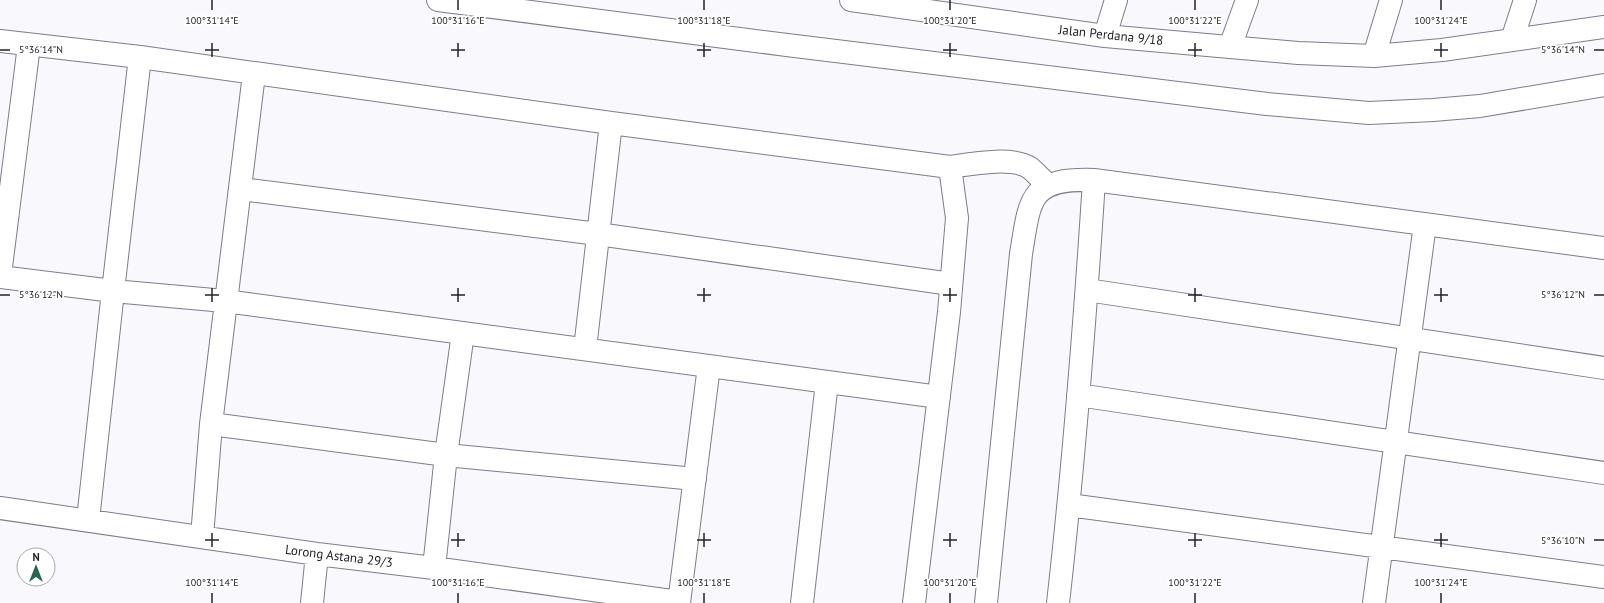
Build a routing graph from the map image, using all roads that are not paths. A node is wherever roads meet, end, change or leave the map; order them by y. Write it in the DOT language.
graph roads {
  1 [pos="438,0"];
  2 [pos="850,0"];
  3 [pos="1116,0"];
  4 [pos="1247,0"];
  5 [pos="1391,0"];
  6 [pos="1525,0"];
  7 [pos="1604,26"];
  8 [pos="1105,36"];
  9 [pos="1512,40"];
  10 [pos="0,41"];
  11 [pos="28,45"];
  12 [pos="1230,47"];
  13 [pos="1374,56"];
  14 [pos="140,58"];
  15 [pos="254,74"];
  16 [pos="1604,85"];
  17 [pos="611,123"];
  18 [pos="950,167"];
  19 [pos="1094,180"];
  20 [pos="1048,185"];
  21 [pos="241,189"];
  22 [pos="1425,224"];
  23 [pos="598,234"];
  24 [pos="1604,248"];
  25 [pos="0,276"];
  26 [pos="951,284"];
  27 [pos="1087,290"];
  28 [pos="113,291"];
  29 [pos="226,301"];
  30 [pos="463,333"];
  31 [pos="1410,339"];
  32 [pos="585,349"];
  33 [pos="709,366"];
  34 [pos="1604,368"];
  35 [pos="827,382"];
  36 [pos="1078,395"];
  37 [pos="939,397"];
  38 [pos="211,424"];
  39 [pos="1396,442"];
  40 [pos="446,455"];
  41 [pos="1604,473"];
  42 [pos="695,479"];
  43 [pos="1069,505"];
  44 [pos="0,508"];
  45 [pos="88,520"];
  46 [pos="202,537"];
  47 [pos="1382,547"];
  48 [pos="317,554"];
  49 [pos="434,568"];
  50 [pos="1604,577"];
  51 [pos="312,603"];
  52 [pos="679,603"];
  53 [pos="802,603"];
  54 [pos="914,603"];
  55 [pos="986,603"];
  56 [pos="1058,603"];
  57 [pos="1374,603"];
  1 -- 16 [label="street"];
  2 -- 8 [label="street, Jalan Perdana 9/18"];
  3 -- 8 [label="street"];
  4 -- 12 [label="street"];
  5 -- 13 [label="street"];
  6 -- 9 [label="street"];
  7 -- 9 [label="street, Jalan Perdana 9/18"];
  8 -- 12 [label="street, Jalan Perdana 9/18"];
  9 -- 13 [label="street, Jalan Perdana 9/18"];
  10 -- 11 [label="street"];
  11 -- 14 [label="street"];
  11 -- 25 [label="street"];
  12 -- 13 [label="street, Jalan Perdana 9/18"];
  14 -- 15 [label="street"];
  14 -- 28 [label="street"];
  15 -- 17 [label="street"];
  15 -- 21 [label="street"];
  17 -- 18 [label="street"];
  17 -- 23 [label="street"];
  18 -- 20 [label="street"];
  18 -- 26 [label="street"];
  19 -- 20 [label="street"];
  19 -- 22 [label="street"];
  19 -- 27 [label="street"];
  20 -- 55 [label="street"];
  21 -- 23 [label="street"];
  21 -- 29 [label="street"];
  22 -- 24 [label="street"];
  22 -- 31 [label="street"];
  23 -- 26 [label="street"];
  23 -- 32 [label="street"];
  25 -- 28 [label="street"];
  26 -- 37 [label="street"];
  27 -- 31 [label="street"];
  27 -- 36 [label="street"];
  28 -- 29 [label="street"];
  28 -- 45 [label="street"];
  29 -- 30 [label="street"];
  29 -- 38 [label="street"];
  30 -- 32 [label="street"];
  30 -- 40 [label="street"];
  31 -- 34 [label="street"];
  31 -- 39 [label="street"];
  32 -- 33 [label="street"];
  33 -- 35 [label="street"];
  33 -- 42 [label="street"];
  35 -- 37 [label="street"];
  35 -- 53 [label="street"];
  36 -- 39 [label="street"];
  36 -- 43 [label="street"];
  37 -- 54 [label="street"];
  38 -- 40 [label="street"];
  38 -- 46 [label="street"];
  39 -- 41 [label="street"];
  39 -- 47 [label="street"];
  40 -- 42 [label="street"];
  40 -- 49 [label="street"];
  42 -- 52 [label="street"];
  43 -- 47 [label="street"];
  43 -- 56 [label="street"];
  44 -- 45 [label="street, Lorong Astana 29/3"];
  45 -- 46 [label="street, Lorong Astana 29/3"];
  46 -- 48 [label="street, Lorong Astana 29/3"];
  47 -- 50 [label="street"];
  47 -- 57 [label="street"];
  48 -- 49 [label="street, Lorong Astana 29/3"];
  48 -- 51 [label="street"];
  49 -- 52 [label="street, Lorong Astana 29/3"];
}
